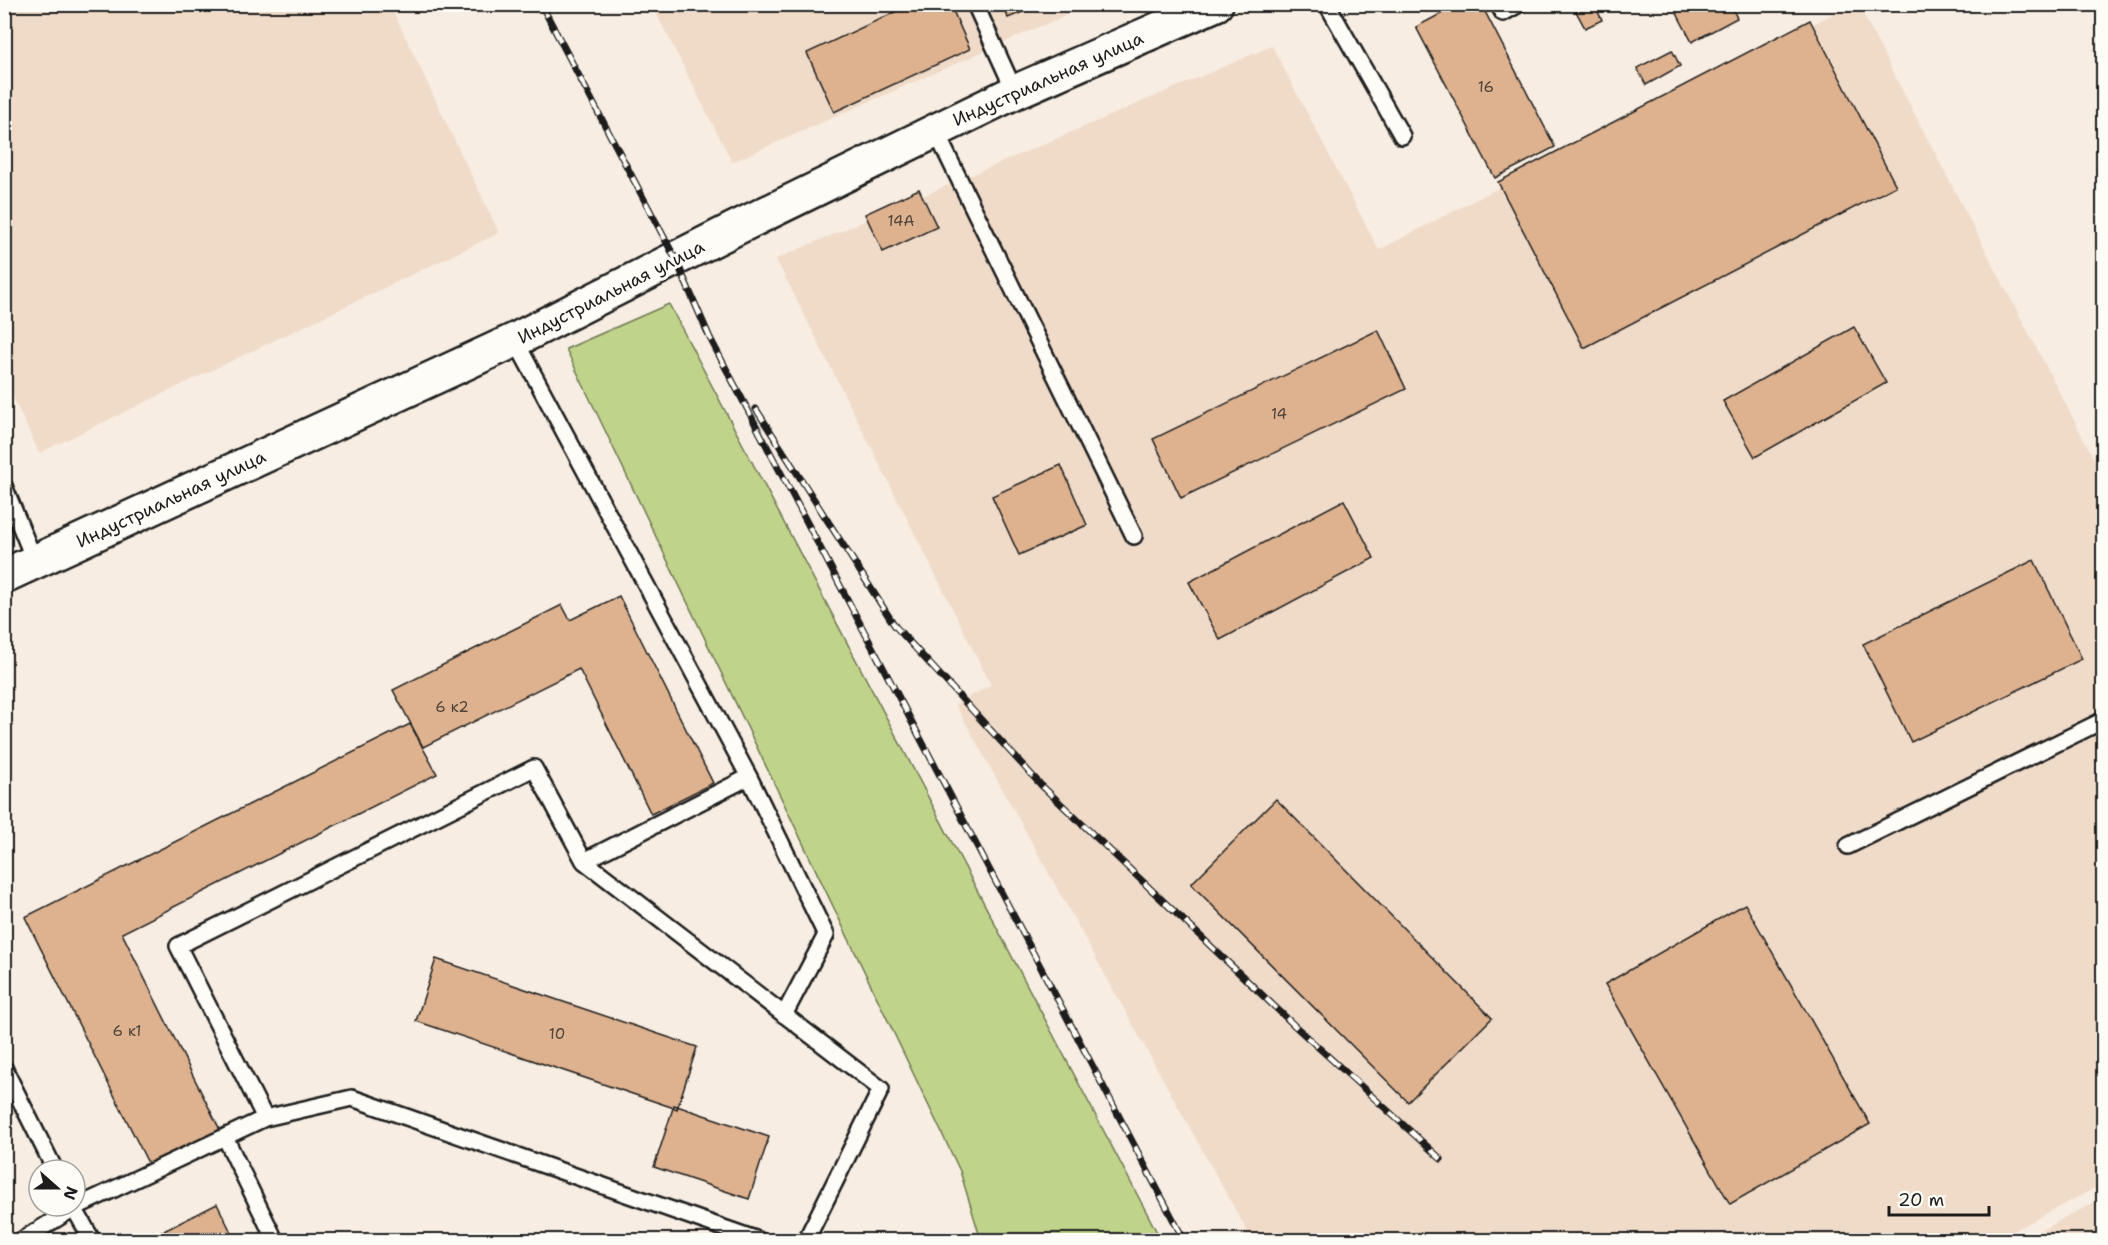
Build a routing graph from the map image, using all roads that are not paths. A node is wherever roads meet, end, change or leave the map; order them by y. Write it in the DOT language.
graph roads {
  1 [pos="975,4"];
  2 [pos="1216,4"];
  3 [pos="1327,4"];
  4 [pos="1498,4"];
  5 [pos="1519,4"];
  6 [pos="1015,92"];
  7 [pos="935,130"];
  8 [pos="1402,136"];
  9 [pos="514,340"];
  10 [pos="4,486"];
  11 [pos="1134,536"];
  12 [pos="35,562"];
  13 [pos="4,576"];
  14 [pos="2103,720"];
  15 [pos="749,777"];
  16 [pos="1848,846"];
  17 [pos="585,861"];
  18 [pos="784,1015"];
  19 [pos="4,1068"];
  20 [pos="265,1118"];
  21 [pos="225,1137"];
  22 [pos="49,1158"];
  23 [pos="87,1201"];
  24 [pos="57,1218"];
  25 [pos="80,1218"];
  26 [pos="22,1240"];
  27 [pos="92,1240"];
  28 [pos="275,1240"];
  29 [pos="758,1240"];
  30 [pos="806,1240"];
  1 -- 6 [label="lane"];
  2 -- 6 [label="main road, Индустриальная улица"];
  3 -- 8 [label="lane"];
  4 -- 5 [label="lane"];
  6 -- 7 [label="main road, Индустриальная улица"];
  7 -- 9 [label="main road, Индустриальная улица"];
  7 -- 11 [label="lane"];
  9 -- 12 [label="main road, Индустриальная улица"];
  9 -- 15 [label="lane"];
  10 -- 12 [label="lane"];
  12 -- 13 [label="main road, Индустриальная улица"];
  14 -- 16 [label="lane"];
  15 -- 17 [label="lane"];
  15 -- 18 [label="lane"];
  17 -- 18 [label="lane"];
  17 -- 20 [label="lane"];
  18 -- 30 [label="lane"];
  19 -- 22 [label="lane"];
  20 -- 21 [label="lane"];
  20 -- 29 [label="lane"];
  21 -- 23 [label="lane"];
  21 -- 28 [label="lane"];
  24 -- 26 [label="lane"];
  25 -- 27 [label="lane"];
}
